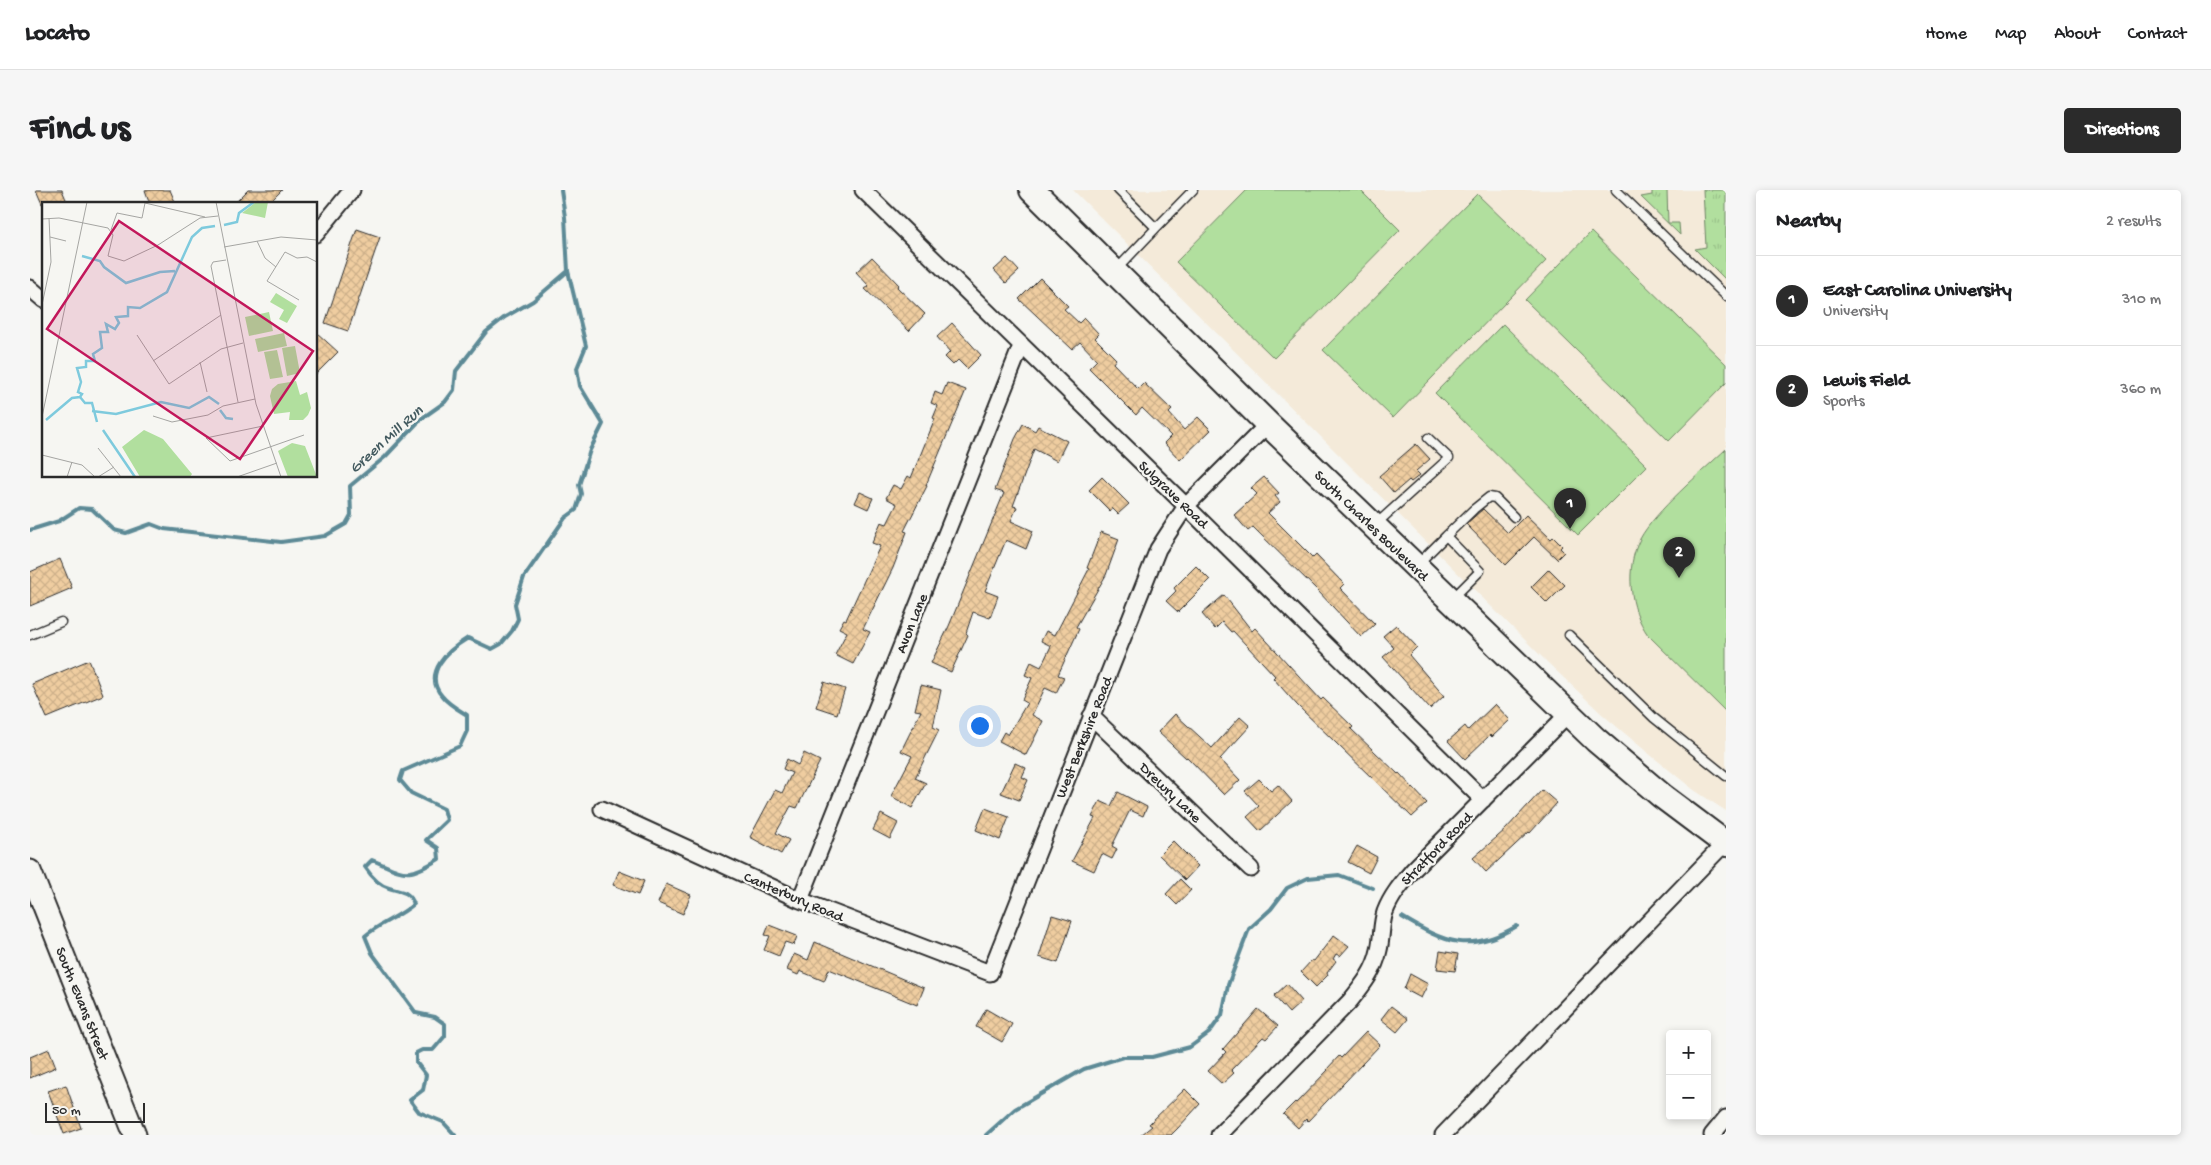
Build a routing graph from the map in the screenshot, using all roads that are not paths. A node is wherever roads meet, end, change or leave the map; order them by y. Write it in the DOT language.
graph roads {
  1 [pos="352,190"];
  2 [pos="863,190"];
  3 [pos="1032,190"];
  4 [pos="1118,190"];
  5 [pos="1193,190"];
  6 [pos="1616,190"];
  7 [pos="1156,228"];
  8 [pos="318,232"];
  9 [pos="1114,271"];
  10 [pos="30,288"];
  11 [pos="1726,296"];
  12 [pos="42,298"];
  13 [pos="1021,346"];
  14 [pos="1268,424"];
  15 [pos="1428,438"];
  16 [pos="1186,506"];
  17 [pos="1514,517"];
  18 [pos="1374,526"];
  19 [pos="1446,536"];
  20 [pos="1416,566"];
  21 [pos="1451,601"];
  22 [pos="61,622"];
  23 [pos="30,635"];
  24 [pos="1569,635"];
  25 [pos="1568,714"];
  26 [pos="1091,716"];
  27 [pos="1726,776"];
  28 [pos="1482,800"];
  29 [pos="602,809"];
  30 [pos="1726,844"];
  31 [pos="1251,869"];
  32 [pos="30,871"];
  33 [pos="800,900"];
  34 [pos="990,973"];
  35 [pos="1726,1118"];
  36 [pos="135,1135"];
  37 [pos="1219,1135"];
  38 [pos="1443,1135"];
  39 [pos="1712,1135"];
  1 -- 8 [label="street"];
  2 -- 13 [label="street, Sulgrave Road"];
  3 -- 9 [label="main road, South Charles Boulevard"];
  4 -- 7 [label="lane"];
  5 -- 7 [label="lane"];
  6 -- 11 [label="lane"];
  7 -- 9 [label="lane"];
  9 -- 14 [label="main road, South Charles Boulevard"];
  10 -- 12 [label="street"];
  13 -- 16 [label="street, Sulgrave Road"];
  13 -- 33 [label="street, Avon Lane"];
  14 -- 16 [label="street, West Berkshire Road"];
  14 -- 18 [label="main road, South Charles Boulevard"];
  15 -- 18 [label="lane"];
  16 -- 26 [label="street, West Berkshire Road"];
  16 -- 28 [label="street, Sulgrave Road"];
  17 -- 19 [label="lane"];
  18 -- 20 [label="main road, South Charles Boulevard"];
  19 -- 20 [label="lane"];
  19 -- 21 [label="lane"];
  20 -- 21 [label="main road, South Charles Boulevard"];
  21 -- 25 [label="main road, South Charles Boulevard"];
  22 -- 23 [label="lane"];
  24 -- 27 [label="lane"];
  25 -- 28 [label="street, Stratford Road"];
  25 -- 30 [label="main road, South Charles Boulevard"];
  26 -- 31 [label="street, Drewry Lane"];
  26 -- 34 [label="street, West Berkshire Road"];
  28 -- 37 [label="street, Stratford Road"];
  29 -- 33 [label="street, Canterbury Road"];
  30 -- 38 [label="street"];
  32 -- 36 [label="main road, South Evans Street"];
  33 -- 34 [label="street, Canterbury Road"];
  35 -- 39 [label="street"];
}
